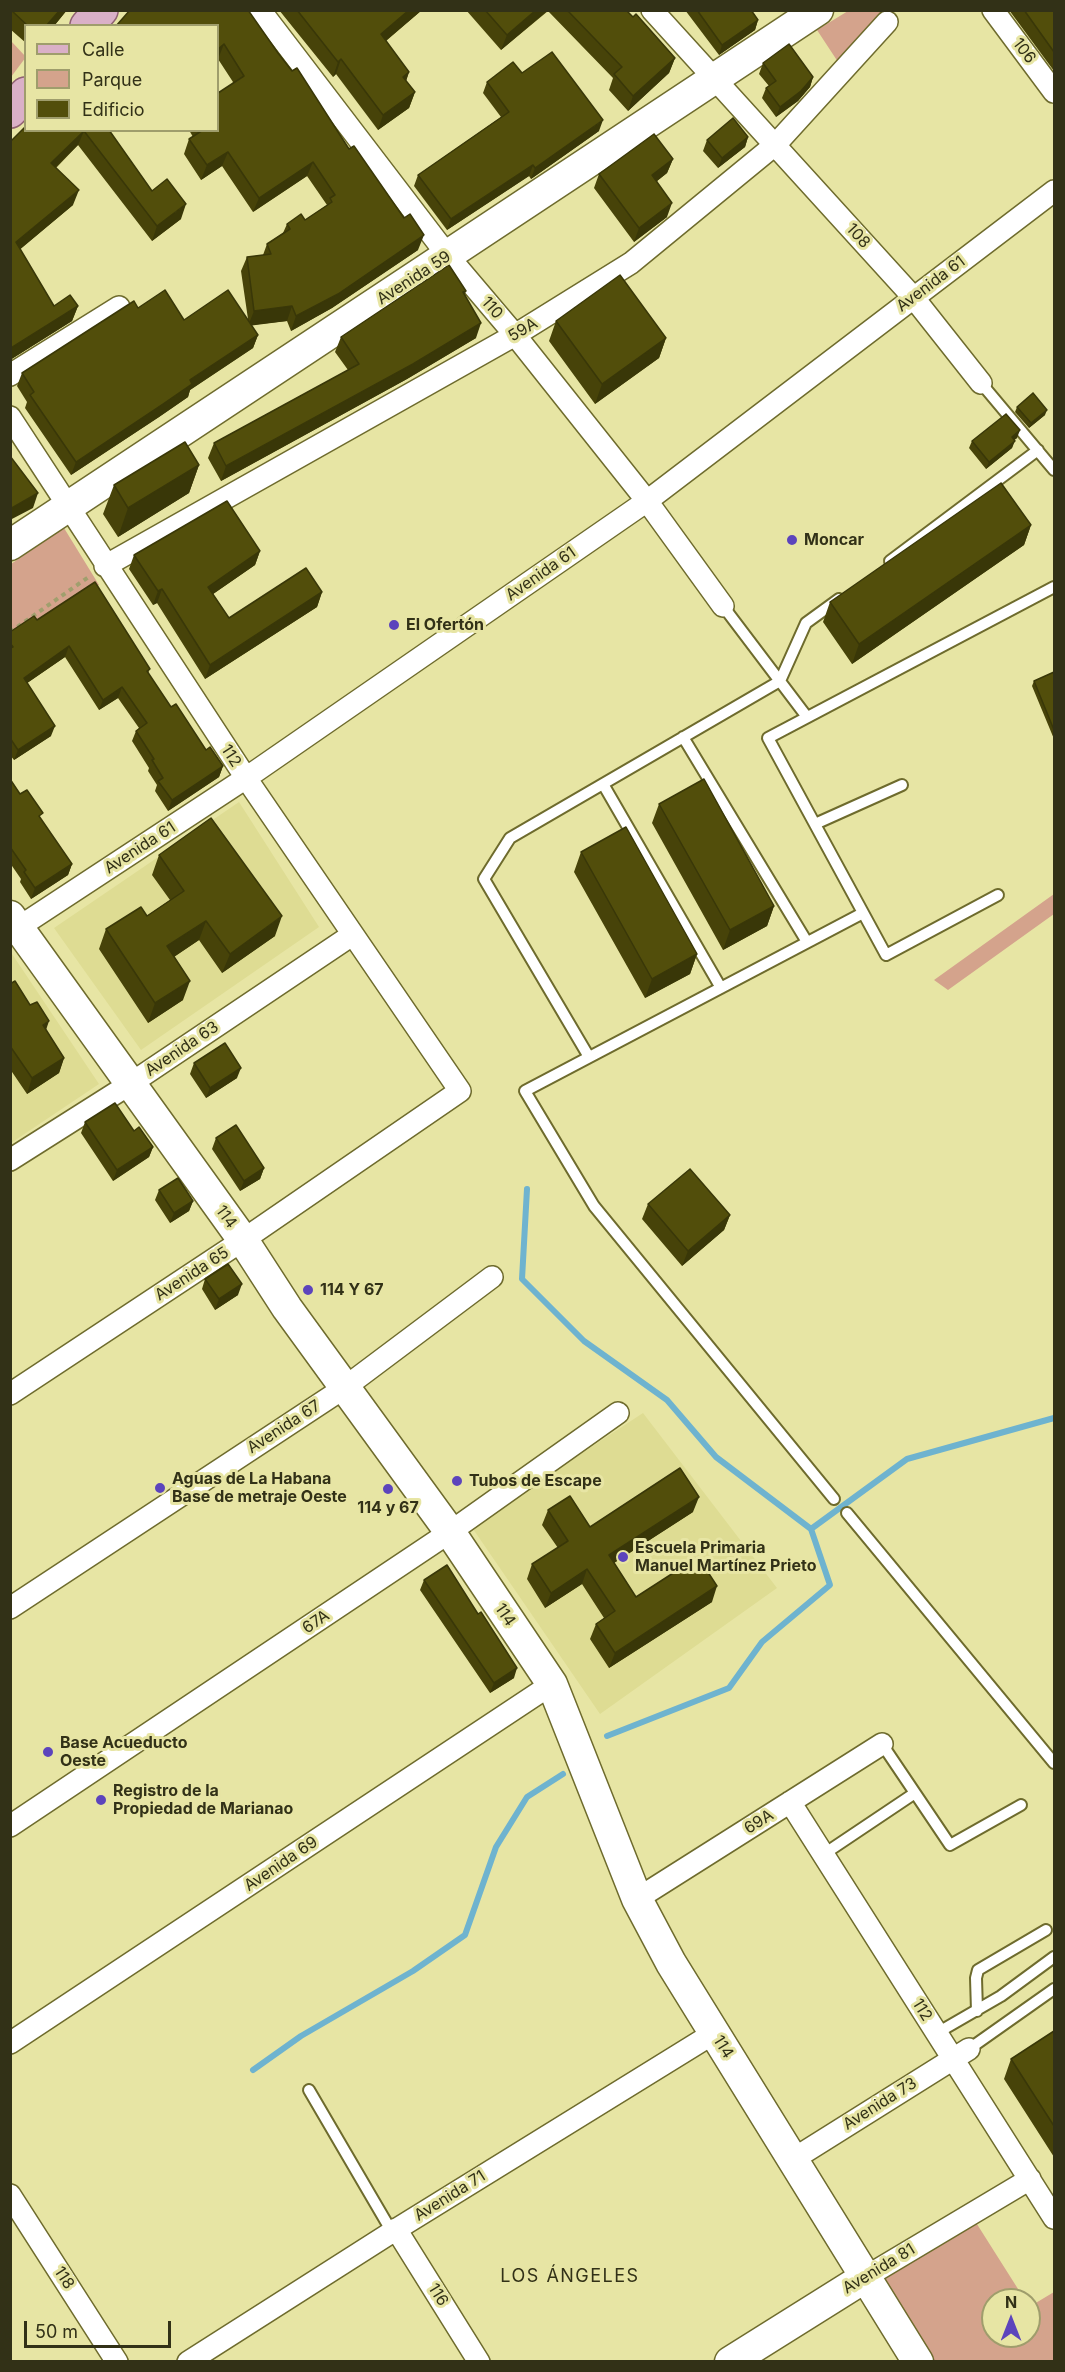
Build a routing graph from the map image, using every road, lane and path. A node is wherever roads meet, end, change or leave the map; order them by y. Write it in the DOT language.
graph roads {
  1 [pos="101,10"];
  2 [pos="260,10"];
  3 [pos="652,10"];
  4 [pos="818,10"];
  5 [pos="993,10"];
  6 [pos="887,22"];
  7 [pos="89,24"];
  8 [pos="714,78"];
  9 [pos="1054,92"];
  10 [pos="24,96"];
  11 [pos="10,111"];
  12 [pos="776,144"];
  13 [pos="1054,191"];
  14 [pos="448,256"];
  15 [pos="913,297"];
  16 [pos="119,307"];
  17 [pos="516,335"];
  18 [pos="10,375"];
  19 [pos="981,383"];
  20 [pos="10,417"];
  21 [pos="1038,450"];
  22 [pos="1054,470"];
  23 [pos="647,501"];
  24 [pos="68,507"];
  25 [pos="10,545"];
  26 [pos="105,566"];
  27 [pos="880,568"];
  28 [pos="1054,587"];
  29 [pos="853,589"];
  30 [pos="723,606"];
  31 [pos="10,632"];
  32 [pos="780,681"];
  33 [pos="807,717"];
  34 [pos="683,737"];
  35 [pos="246,778"];
  36 [pos="603,784"];
  37 [pos="902,785"];
  38 [pos="814,824"];
  39 [pos="998,896"];
  40 [pos="862,913"];
  41 [pos="13,925"];
  42 [pos="352,934"];
  43 [pos="807,942"];
  44 [pos="721,988"];
  45 [pos="589,1057"];
  46 [pos="130,1084"];
  47 [pos="460,1091"];
  48 [pos="10,1160"];
  49 [pos="243,1240"];
  50 [pos="492,1277"];
  51 [pos="344,1388"];
  52 [pos="10,1394"];
  53 [pos="618,1413"];
  54 [pos="834,1499"];
  55 [pos="847,1513"];
  56 [pos="450,1533"];
  57 [pos="10,1608"];
  58 [pos="552,1684"];
  59 [pos="882,1744"];
  60 [pos="1054,1763"];
  61 [pos="915,1794"];
  62 [pos="790,1802"];
  63 [pos="1021,1804"];
  64 [pos="10,1826"];
  65 [pos="824,1854"];
  66 [pos="637,1899"];
  67 [pos="1046,1930"];
  68 [pos="1054,1957"];
  69 [pos="1054,1989"];
  70 [pos="977,2011"];
  71 [pos="714,2033"];
  72 [pos="937,2033"];
  73 [pos="10,2043"];
  74 [pos="961,2054"];
  75 [pos="309,2090"];
  76 [pos="792,2160"];
  77 [pos="1030,2179"];
  78 [pos="10,2195"];
  79 [pos="1054,2218"];
  80 [pos="394,2230"];
  81 [pos="864,2278"];
  82 [pos="117,2361"];
  83 [pos="188,2361"];
  84 [pos="479,2361"];
  85 [pos="730,2361"];
  86 [pos="918,2361"];
  1 -- 7 [label="main road"];
  2 -- 14 [label="street, 110"];
  3 -- 8 [label="street, 108"];
  4 -- 8 [label="main road, Avenida 59"];
  5 -- 9 [label="street, 106"];
  6 -- 12 [label="street, 59A"];
  8 -- 12 [label="street, 108"];
  8 -- 14 [label="main road, Avenida 59"];
  10 -- 11 [label="main road"];
  12 -- 15 [label="street, 108"];
  12 -- 17 [label="street, 59A"];
  13 -- 15 [label="street, Avenida 61"];
  14 -- 17 [label="street, 110"];
  14 -- 24 [label="main road, Avenida 59"];
  15 -- 19 [label="street, 108"];
  15 -- 23 [label="street, Avenida 61"];
  16 -- 18 [label="street"];
  17 -- 23 [label="street, 110"];
  17 -- 26 [label="street, 59A"];
  19 -- 21 [label="lane, 108"];
  20 -- 24 [label="street, 112"];
  21 -- 22 [label="lane, 108"];
  21 -- 27 [label="lane"];
  23 -- 30 [label="street, 110"];
  23 -- 35 [label="street, Avenida 61"];
  24 -- 25 [label="main road, Avenida 59"];
  24 -- 26 [label="street, 112"];
  26 -- 31 [label="path"];
  26 -- 35 [label="street, 112"];
  28 -- 33 [label="lane"];
  29 -- 32 [label="lane"];
  30 -- 32 [label="lane"];
  32 -- 33 [label="lane"];
  32 -- 34 [label="lane"];
  33 -- 38 [label="lane"];
  34 -- 36 [label="lane"];
  34 -- 43 [label="lane"];
  35 -- 41 [label="street, Avenida 61"];
  35 -- 42 [label="street, 112"];
  36 -- 44 [label="lane"];
  36 -- 45 [label="lane"];
  37 -- 38 [label="lane"];
  38 -- 40 [label="lane"];
  39 -- 40 [label="lane"];
  40 -- 43 [label="lane"];
  41 -- 46 [label="main road, 114"];
  42 -- 46 [label="street, Avenida 63"];
  42 -- 47 [label="street, 112"];
  43 -- 44 [label="lane"];
  44 -- 45 [label="lane"];
  45 -- 54 [label="lane"];
  46 -- 48 [label="street, Avenida 63"];
  46 -- 49 [label="main road, 114"];
  47 -- 49 [label="street, Avenida 65"];
  49 -- 51 [label="main road, 114"];
  49 -- 52 [label="street, Avenida 65"];
  50 -- 51 [label="street, Avenida 67"];
  51 -- 56 [label="main road, 114"];
  51 -- 57 [label="street, Avenida 67"];
  53 -- 56 [label="street, 67A"];
  55 -- 60 [label="lane"];
  56 -- 58 [label="main road, 114"];
  56 -- 64 [label="street, 67A"];
  58 -- 66 [label="main road, 114"];
  58 -- 73 [label="street, Avenida 69"];
  59 -- 61 [label="lane"];
  59 -- 62 [label="street, 69A"];
  61 -- 63 [label="lane"];
  61 -- 65 [label="lane"];
  62 -- 65 [label="street, 112"];
  62 -- 66 [label="street, 69A"];
  65 -- 72 [label="street, 112"];
  66 -- 71 [label="main road, 114"];
  67 -- 70 [label="lane"];
  68 -- 70 [label="lane"];
  69 -- 74 [label="lane"];
  70 -- 72 [label="lane"];
  71 -- 76 [label="main road, 114"];
  71 -- 80 [label="street, Avenida 71"];
  72 -- 74 [label="street, 112"];
  74 -- 76 [label="street, Avenida 73"];
  74 -- 77 [label="street, 112"];
  75 -- 80 [label="lane"];
  76 -- 81 [label="main road, 114"];
  77 -- 79 [label="street, 112"];
  77 -- 81 [label="street, Avenida 81"];
  78 -- 82 [label="street, 118"];
  80 -- 83 [label="street, Avenida 71"];
  80 -- 84 [label="street, 116"];
  81 -- 85 [label="main road, Avenida 81"];
  81 -- 86 [label="main road, 114"];
}
